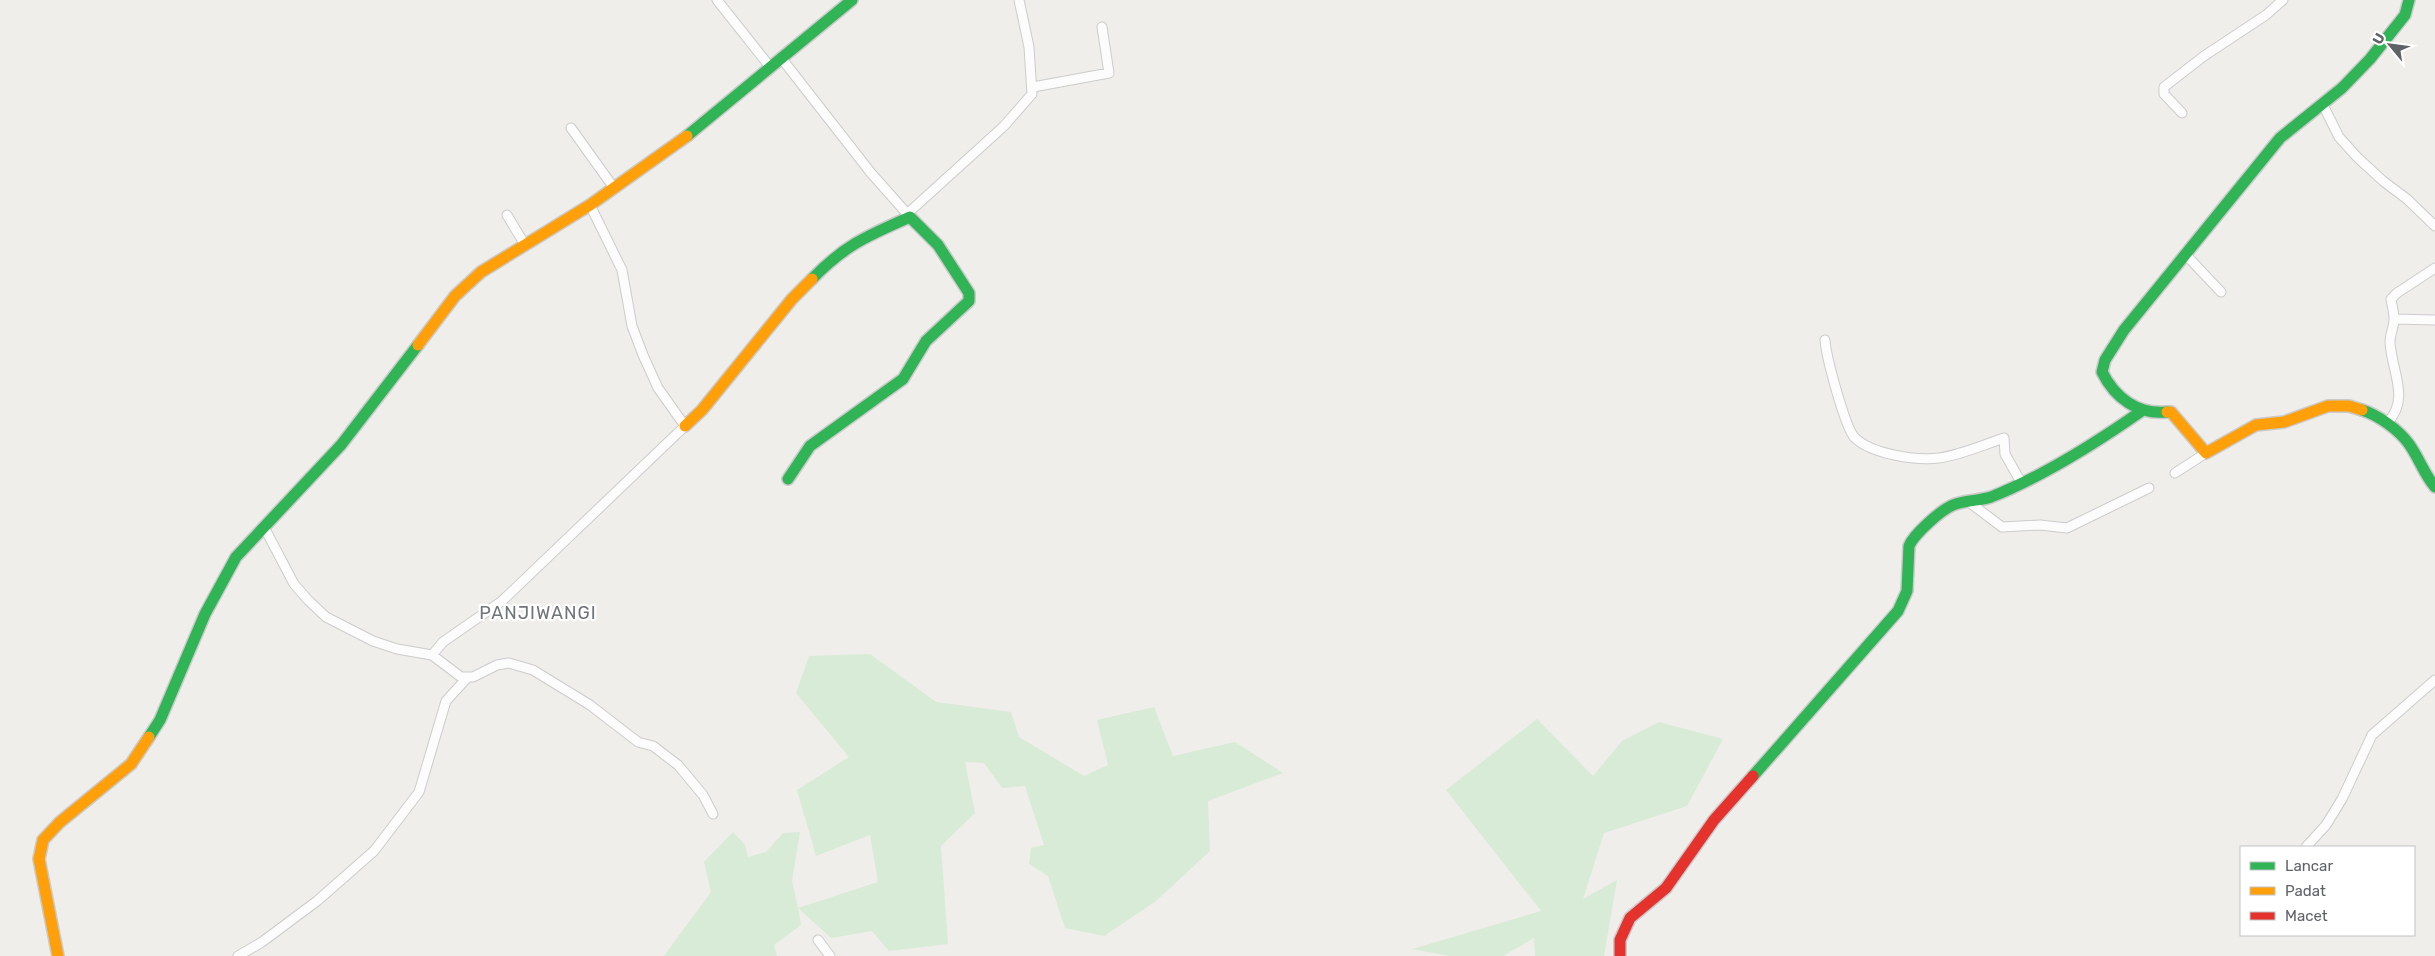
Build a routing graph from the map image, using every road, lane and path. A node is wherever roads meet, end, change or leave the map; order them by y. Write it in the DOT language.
graph roads {
  1 [pos="717,0"];
  2 [pos="852,0"];
  3 [pos="1018,0"];
  4 [pos="2283,0"];
  5 [pos="2409,0"];
  6 [pos="1102,26"];
  7 [pos="782,60"];
  8 [pos="771,68"];
  9 [pos="1033,87"];
  10 [pos="2323,105"];
  11 [pos="2182,113"];
  12 [pos="571,128"];
  13 [pos="614,188"];
  14 [pos="590,205"];
  15 [pos="507,215"];
  16 [pos="909,215"];
  17 [pos="2435,226"];
  18 [pos="525,245"];
  19 [pos="2186,255"];
  20 [pos="2435,268"];
  21 [pos="2221,292"];
  22 [pos="2394,319"];
  23 [pos="2435,320"];
  24 [pos="1825,340"];
  25 [pos="2142,410"];
  26 [pos="2387,423"];
  27 [pos="685,426"];
  28 [pos="2206,453"];
  29 [pos="2174,474"];
  30 [pos="788,479"];
  31 [pos="2022,484"];
  32 [pos="2435,487"];
  33 [pos="2149,488"];
  34 [pos="1969,502"];
  35 [pos="264,527"];
  36 [pos="432,655"];
  37 [pos="467,678"];
  38 [pos="2435,680"];
  39 [pos="713,814"];
  40 [pos="2307,846"];
  41 [pos="818,940"];
  42 [pos="58,956"];
  43 [pos="238,956"];
  44 [pos="830,956"];
  45 [pos="1620,956"];
  1 -- 8 [label="street"];
  2 -- 7 [label="street"];
  3 -- 9 [label="street"];
  4 -- 11 [label="street"];
  5 -- 10 [label="street"];
  6 -- 9 [label="street"];
  7 -- 8 [label="street"];
  7 -- 16 [label="street"];
  8 -- 13 [label="street"];
  9 -- 16 [label="street"];
  10 -- 17 [label="street"];
  10 -- 19 [label="street"];
  12 -- 13 [label="street"];
  13 -- 14 [label="street"];
  14 -- 18 [label="street"];
  14 -- 27 [label="street"];
  15 -- 18 [label="street"];
  16 -- 27 [label="street"];
  16 -- 30 [label="street"];
  18 -- 35 [label="street"];
  19 -- 21 [label="street"];
  19 -- 25 [label="street"];
  20 -- 22 [label="street"];
  22 -- 23 [label="street"];
  22 -- 26 [label="street"];
  24 -- 31 [label="street"];
  25 -- 28 [label="street"];
  25 -- 31 [label="street"];
  26 -- 28 [label="street"];
  26 -- 32 [label="street"];
  27 -- 36 [label="street"];
  28 -- 29 [label="street"];
  31 -- 34 [label="street"];
  33 -- 34 [label="street"];
  34 -- 45 [label="street"];
  35 -- 36 [label="street"];
  35 -- 42 [label="street"];
  36 -- 37 [label="street"];
  37 -- 39 [label="street"];
  37 -- 43 [label="street"];
  38 -- 40 [label="street"];
  41 -- 44 [label="street"];
}
